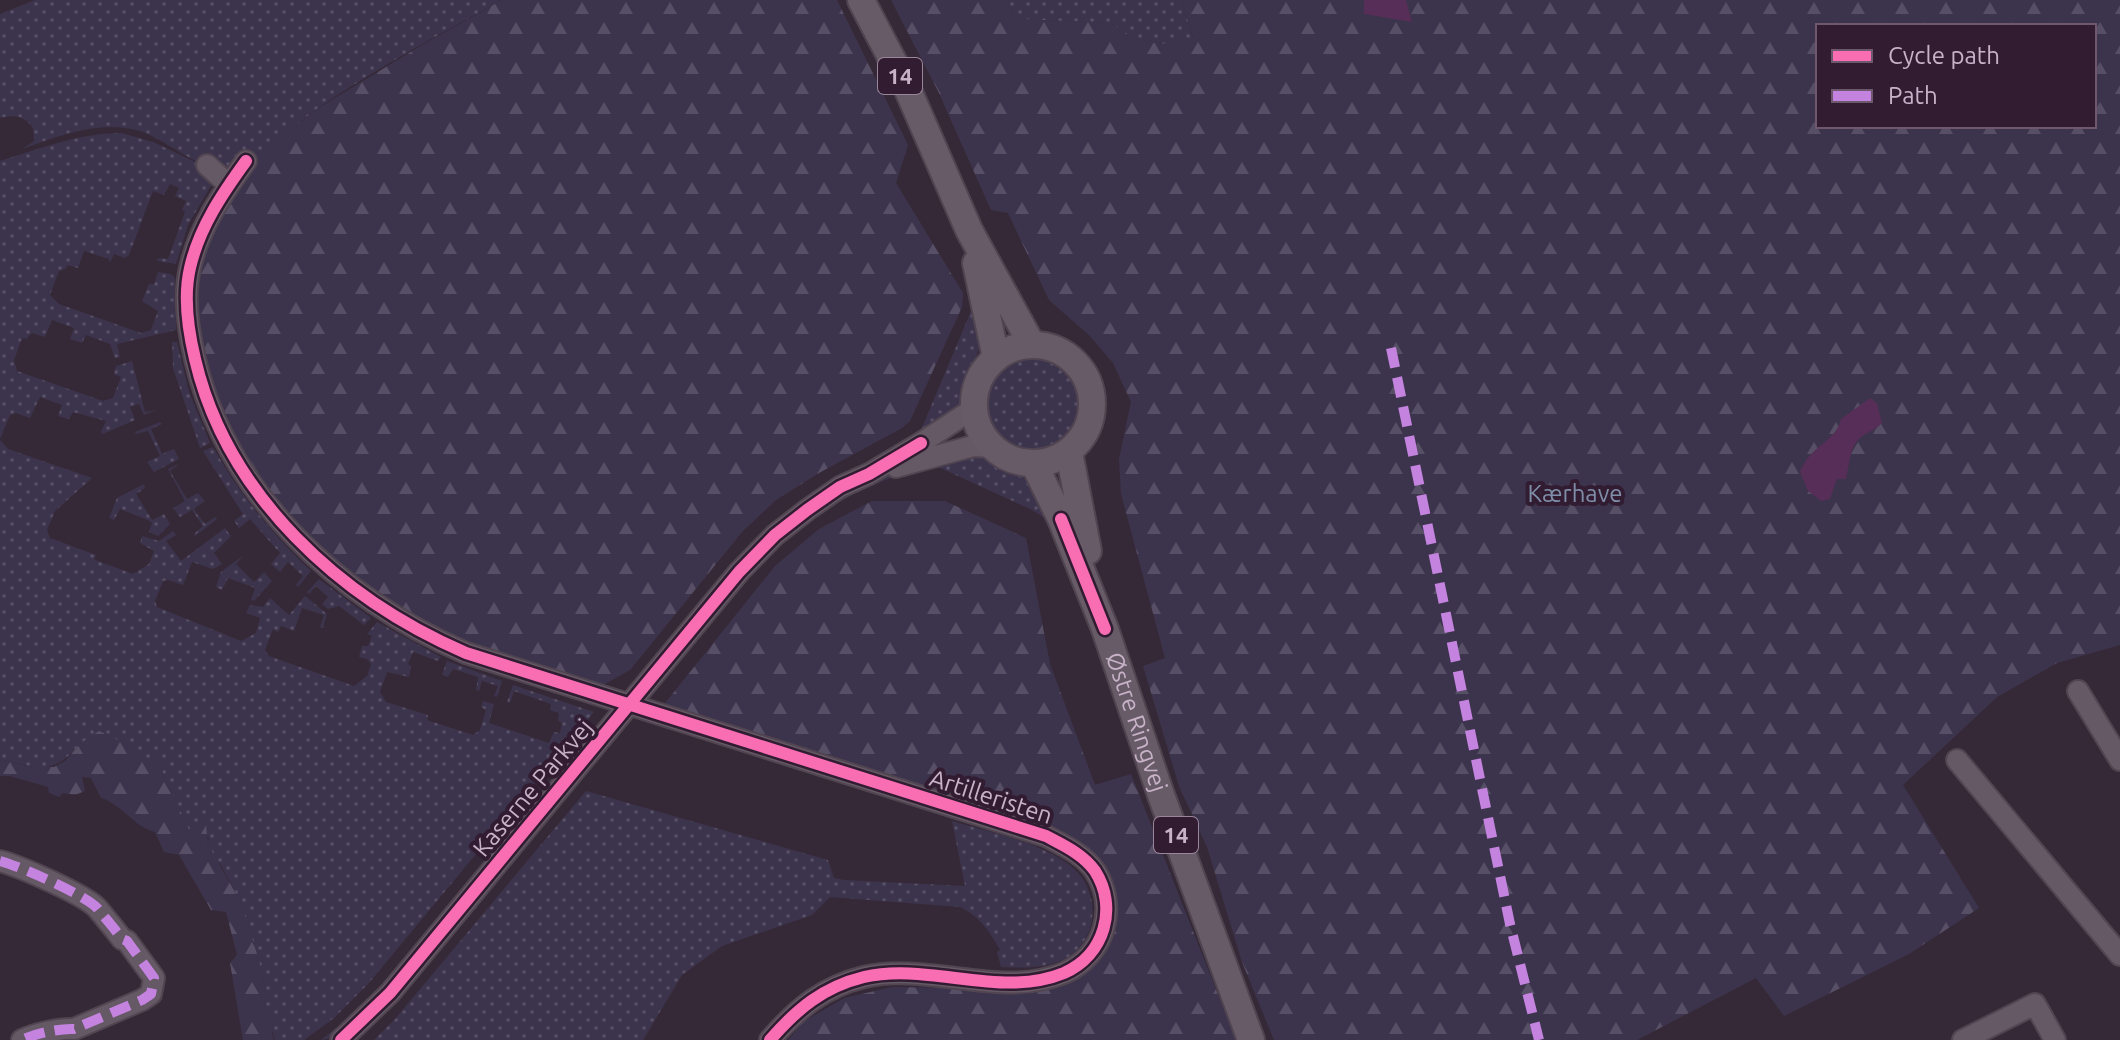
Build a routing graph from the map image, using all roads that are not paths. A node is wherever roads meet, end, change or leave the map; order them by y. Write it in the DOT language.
graph roads {
  1 [pos="861,0"];
  2 [pos="246,161"];
  3 [pos="207,165"];
  4 [pos="229,185"];
  5 [pos="969,230"];
  6 [pos="1032,345"];
  7 [pos="996,358"];
  8 [pos="973,409"];
  9 [pos="991,447"];
  10 [pos="1069,452"];
  11 [pos="1034,464"];
  12 [pos="869,474"];
  13 [pos="1105,629"];
  14 [pos="2078,691"];
  15 [pos="630,706"];
  16 [pos="1957,760"];
  17 [pos="2120,760"];
  18 [pos="0,861"];
  19 [pos="2120,955"];
  20 [pos="22,1040"];
  21 [pos="341,1040"];
  22 [pos="770,1040"];
  23 [pos="1251,1040"];
  24 [pos="1963,1040"];
  25 [pos="2055,1040"];
  1 -- 5 [label="main road, 14"];
  2 -- 4 [label="street, Artilleristen"];
  3 -- 4 [label="street"];
  4 -- 15 [label="street, Artilleristen"];
  5 -- 6 [label="main road, 14"];
  5 -- 7 [label="main road, 14"];
  6 -- 7 [label="main road"];
  6 -- 10 [label="main road"];
  7 -- 8 [label="main road"];
  8 -- 9 [label="main road"];
  8 -- 12 [label="street, Kaserne Parkvej"];
  9 -- 11 [label="main road"];
  9 -- 12 [label="street, Kaserne Parkvej"];
  10 -- 11 [label="main road"];
  10 -- 13 [label="main road, Østre Ringvej / 14"];
  11 -- 13 [label="main road, Østre Ringvej / 14"];
  12 -- 15 [label="street, Kaserne Parkvej"];
  13 -- 23 [label="main road, Østre Ringvej / 14"];
  14 -- 17 [label="street"];
  15 -- 21 [label="street, Kaserne Parkvej"];
  15 -- 22 [label="street, Artilleristen"];
  16 -- 19 [label="street"];
  18 -- 20 [label="street"];
  24 -- 25 [label="street"];
}
